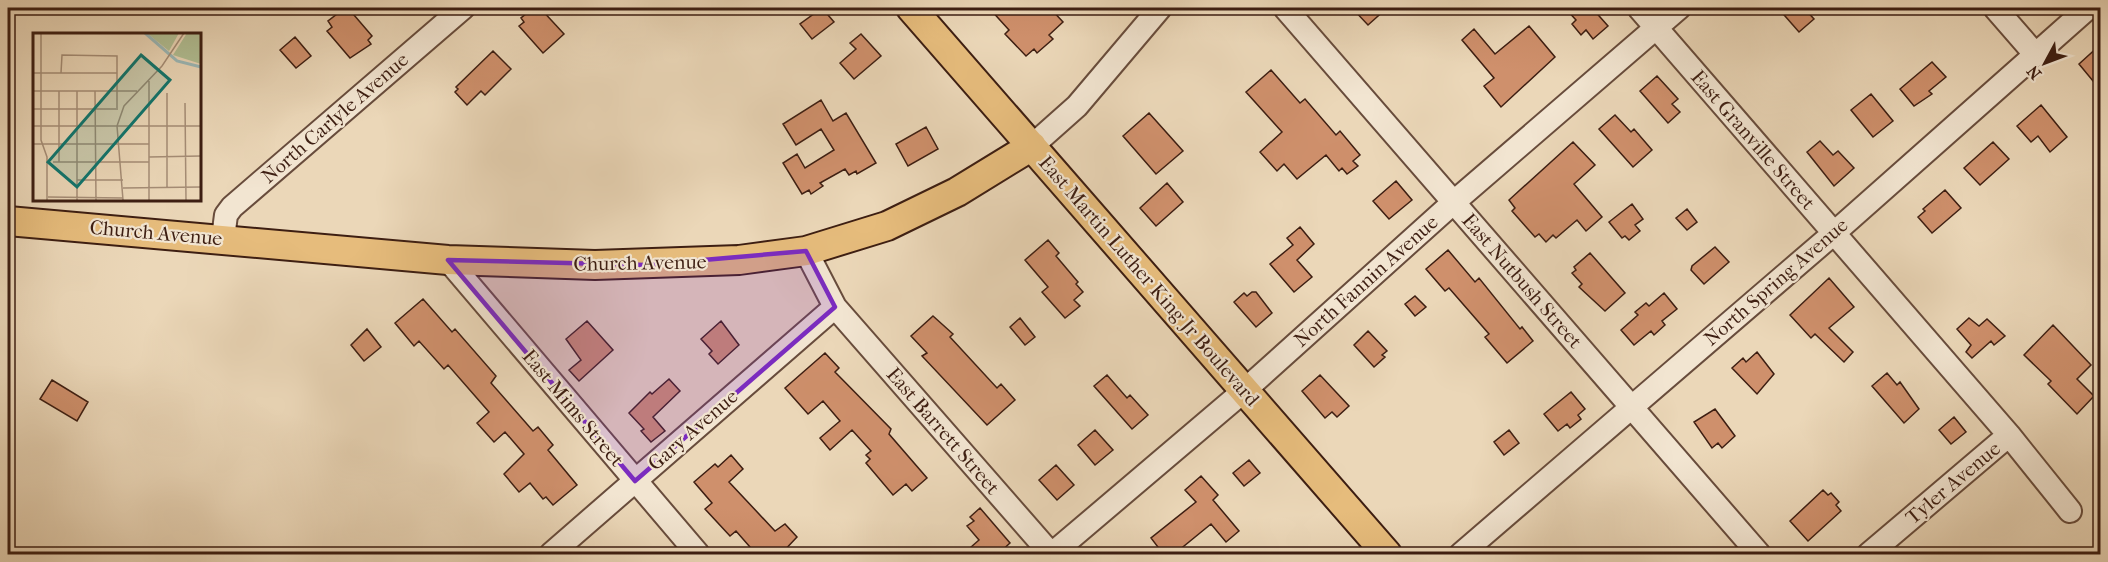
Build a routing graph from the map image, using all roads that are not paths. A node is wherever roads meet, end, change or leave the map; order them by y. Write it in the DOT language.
graph roads {
  1 [pos="463,8"];
  2 [pos="911,8"];
  3 [pos="1160,8"];
  4 [pos="1286,8"];
  5 [pos="1639,8"];
  6 [pos="1679,8"];
  7 [pos="1995,8"];
  8 [pos="2088,8"];
  9 [pos="1656,27"];
  10 [pos="2035,54"];
  11 [pos="1032,146"];
  12 [pos="1454,202"];
  13 [pos="8,221"];
  14 [pos="1833,234"];
  15 [pos="223,238"];
  16 [pos="806,251"];
  17 [pos="448,260"];
  18 [pos="835,307"];
  19 [pos="1245,390"];
  20 [pos="1630,407"];
  21 [pos="2009,435"];
  22 [pos="635,481"];
  23 [pos="2070,511"];
  24 [pos="551,555"];
  25 [pos="698,555"];
  26 [pos="1052,555"];
  27 [pos="1387,555"];
  28 [pos="1461,555"];
  29 [pos="1760,555"];
  30 [pos="1869,555"];
  1 -- 15 [label="street, North Carlyle Avenue"];
  2 -- 11 [label="main road, East Martin Luther King Jr Boulevard"];
  3 -- 11 [label="street, Church Avenue"];
  4 -- 12 [label="street, East Nutbush Street"];
  5 -- 9 [label="street, East Granville Street"];
  6 -- 9 [label="street, North Fannin Avenue"];
  7 -- 10 [label="street"];
  8 -- 10 [label="street, North Spring Avenue"];
  9 -- 12 [label="street, North Fannin Avenue"];
  9 -- 14 [label="street, East Granville Street"];
  10 -- 14 [label="street, North Spring Avenue"];
  11 -- 16 [label="main road, Church Avenue"];
  11 -- 19 [label="main road, East Martin Luther King Jr Boulevard"];
  12 -- 19 [label="street, North Fannin Avenue"];
  12 -- 20 [label="street, East Nutbush Street"];
  13 -- 15 [label="main road, Church Avenue"];
  14 -- 20 [label="street, North Spring Avenue"];
  14 -- 21 [label="street, East Granville Street"];
  15 -- 17 [label="main road, Church Avenue"];
  16 -- 17 [label="main road, Church Avenue"];
  16 -- 18 [label="street, East Barrett Street"];
  17 -- 22 [label="street, East Mims Street"];
  18 -- 22 [label="street, Gary Avenue"];
  18 -- 26 [label="street, East Barrett Street"];
  19 -- 26 [label="street, North Fannin Avenue"];
  19 -- 27 [label="main road, East Martin Luther King Jr Boulevard"];
  20 -- 28 [label="street, North Spring Avenue"];
  20 -- 29 [label="street, East Nutbush Street"];
  21 -- 23 [label="street, East Granville Street"];
  21 -- 30 [label="street, Tyler Avenue"];
  22 -- 24 [label="street, Gary Avenue"];
  22 -- 25 [label="street, East Mims Street"];
}
